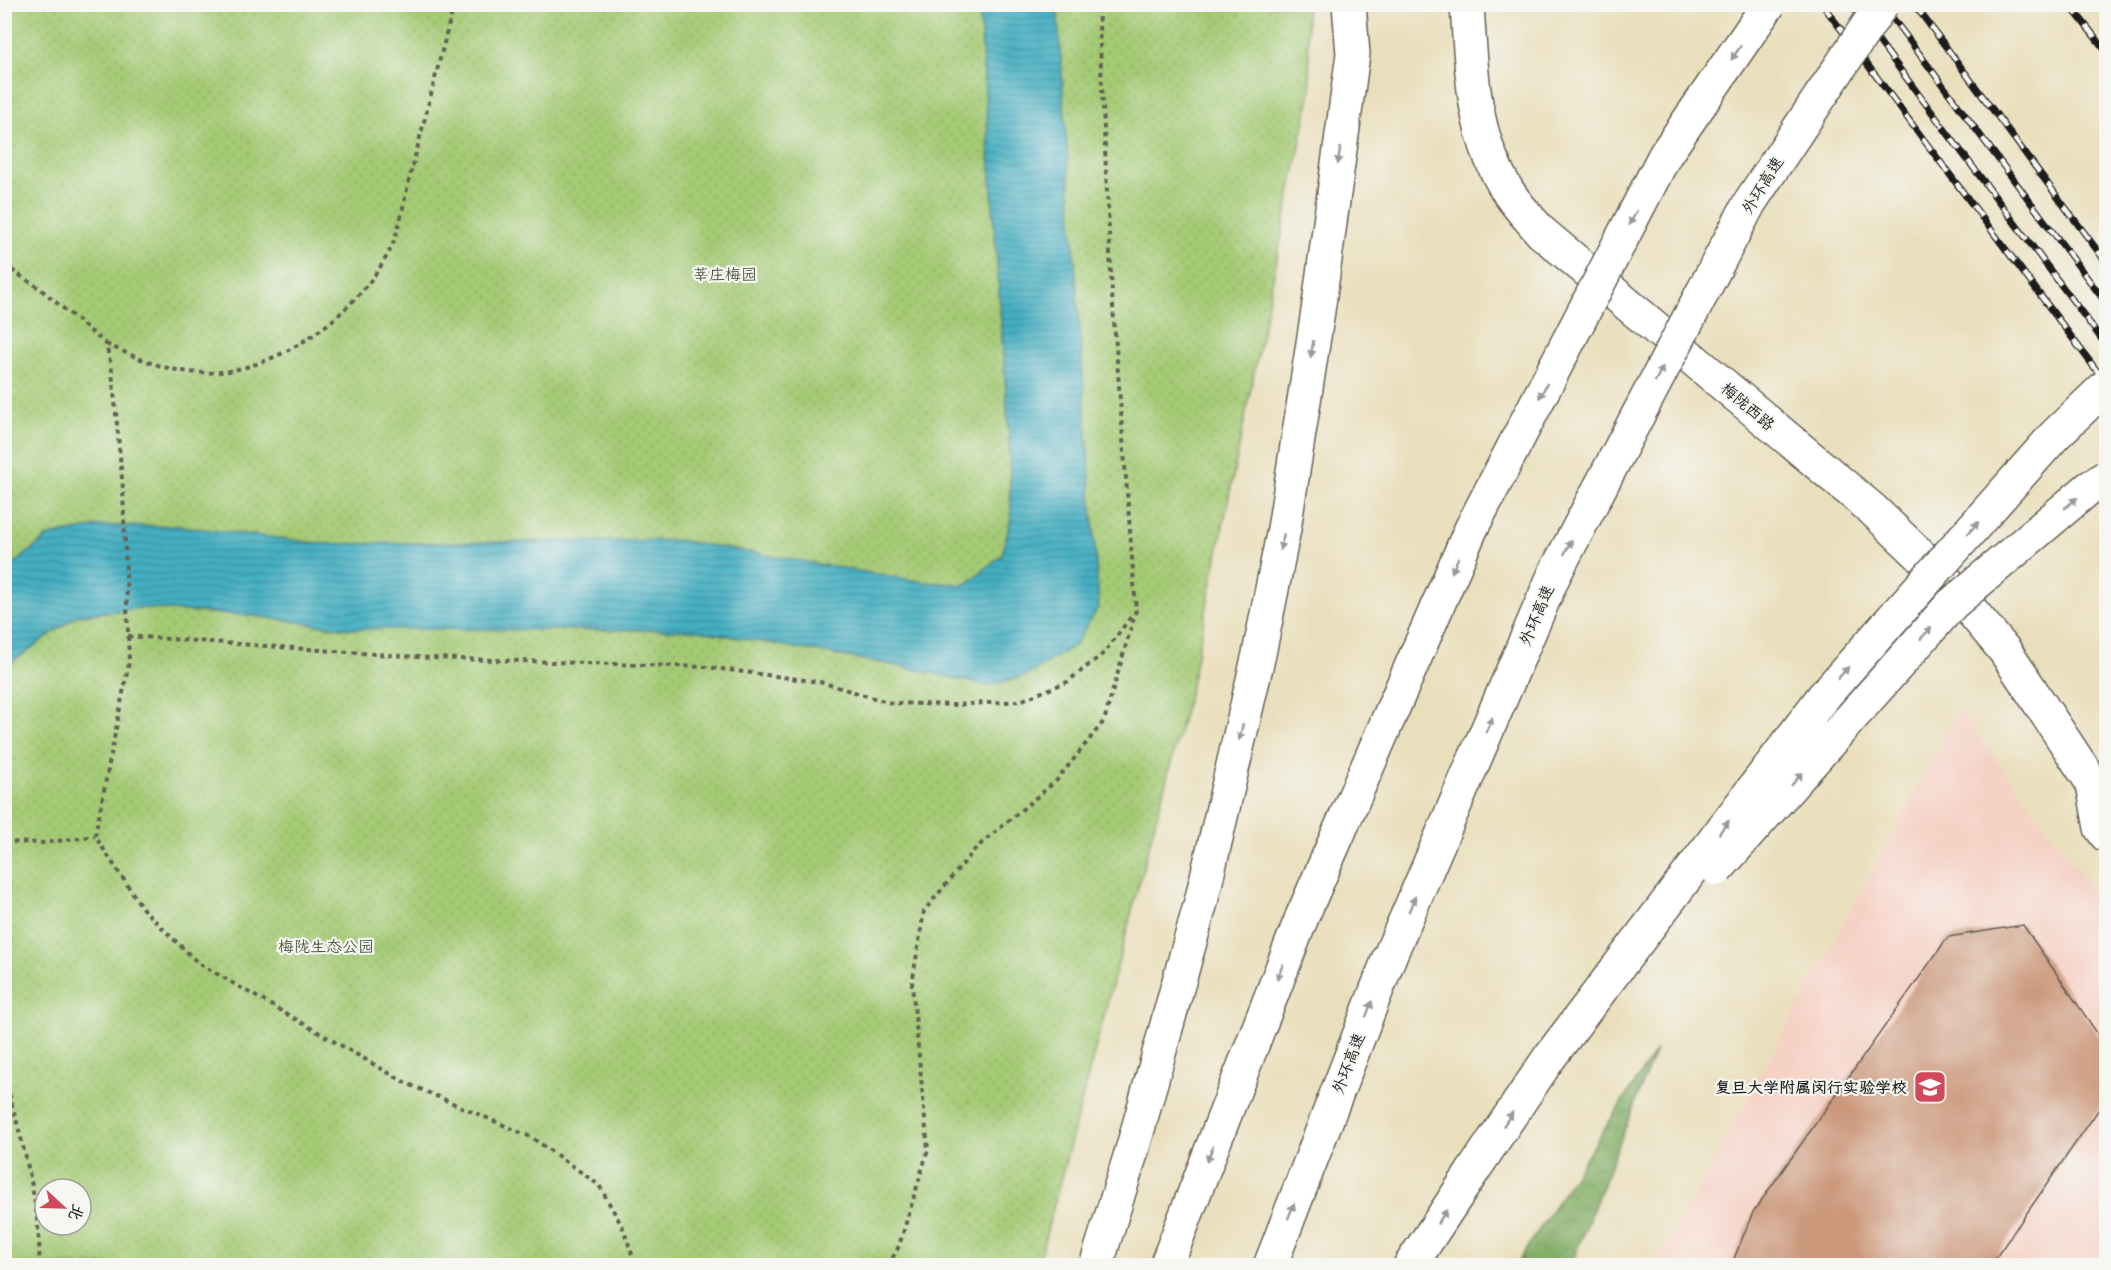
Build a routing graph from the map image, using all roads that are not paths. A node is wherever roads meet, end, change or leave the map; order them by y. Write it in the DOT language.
graph roads {
  1 [pos="1349,4"];
  2 [pos="1360,4"];
  3 [pos="1467,4"];
  4 [pos="1769,4"];
  5 [pos="1882,4"];
  6 [pos="1353,54"];
  7 [pos="2106,386"];
  8 [pos="2106,477"];
  9 [pos="2100,787"];
  10 [pos="2106,835"];
  11 [pos="1549,1058"];
  12 [pos="1096,1266"];
  13 [pos="1166,1266"];
  14 [pos="1270,1266"];
  15 [pos="1410,1266"];
  1 -- 6 [label="main road"];
  2 -- 6 [label="main road"];
  3 -- 9 [label="main road, 梅陇西路"];
  4 -- 13 [label="main road, one-way, bridge"];
  14 -- 5 [label="main road, 外环高速, one-way, bridge"];
  6 -- 12 [label="main road, one-way"];
  11 -- 7 [label="main road, one-way, bridge"];
  11 -- 8 [label="main road, one-way, bridge"];
  9 -- 10 [label="main road, 梅陇西路"];
  15 -- 11 [label="main road, one-way, bridge"];
}
